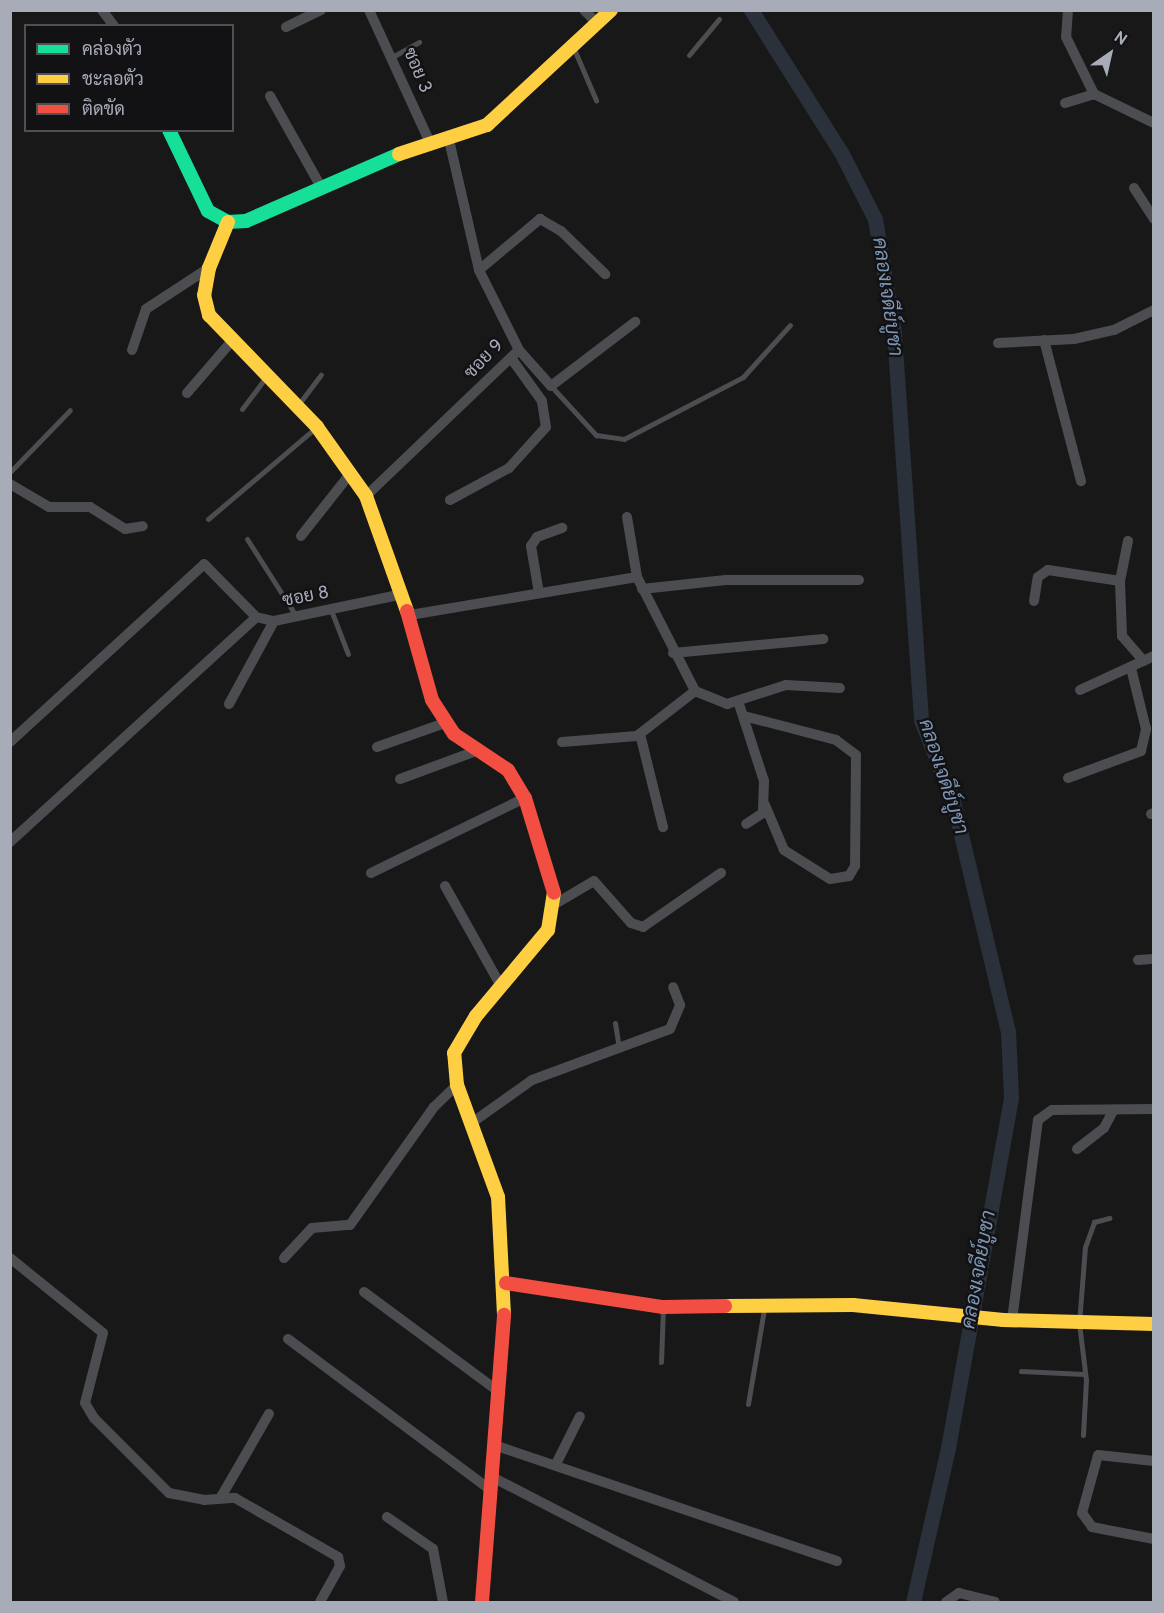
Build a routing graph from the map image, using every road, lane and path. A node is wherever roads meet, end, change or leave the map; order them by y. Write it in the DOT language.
graph roads {
  1 [pos="102,10"];
  2 [pos="321,10"];
  3 [pos="369,10"];
  4 [pos="584,10"];
  5 [pos="611,10"];
  6 [pos="1068,10"];
  7 [pos="719,19"];
  8 [pos="597,23"];
  9 [pos="112,24"];
  10 [pos="286,27"];
  11 [pos="419,42"];
  12 [pos="573,47"];
  13 [pos="689,55"];
  14 [pos="392,57"];
  15 [pos="1094,94"];
  16 [pos="270,96"];
  17 [pos="596,100"];
  18 [pos="1065,103"];
  19 [pos="1154,123"];
  20 [pos="170,132"];
  21 [pos="449,140"];
  22 [pos="431,145"];
  23 [pos="321,187"];
  24 [pos="1134,188"];
  25 [pos="1154,219"];
  26 [pos="228,222"];
  27 [pos="208,268"];
  28 [pos="479,270"];
  29 [pos="605,274"];
  30 [pos="1154,310"];
  31 [pos="635,322"];
  32 [pos="790,325"];
  33 [pos="1044,340"];
  34 [pos="231,342"];
  35 [pos="998,343"];
  36 [pos="132,350"];
  37 [pos="515,354"];
  38 [pos="267,374"];
  39 [pos="321,375"];
  40 [pos="551,386"];
  41 [pos="187,393"];
  42 [pos="297,406"];
  43 [pos="242,409"];
  44 [pos="70,410"];
  45 [pos="317,427"];
  46 [pos="10,472"];
  47 [pos="350,474"];
  48 [pos="1081,481"];
  49 [pos="10,484"];
  50 [pos="366,496"];
  51 [pos="450,500"];
  52 [pos="627,517"];
  53 [pos="208,519"];
  54 [pos="143,526"];
  55 [pos="562,528"];
  56 [pos="301,536"];
  57 [pos="247,538"];
  58 [pos="1128,542"];
  59 [pos="637,577"];
  60 [pos="859,580"];
  61 [pos="1120,581"];
  62 [pos="642,589"];
  63 [pos="539,592"];
  64 [pos="403,594"];
  65 [pos="1034,601"];
  66 [pos="331,610"];
  67 [pos="410,615"];
  68 [pos="256,617"];
  69 [pos="297,618"];
  70 [pos="274,621"];
  71 [pos="823,639"];
  72 [pos="673,653"];
  73 [pos="348,654"];
  74 [pos="1149,658"];
  75 [pos="1131,668"];
  76 [pos="840,688"];
  77 [pos="1080,690"];
  78 [pos="695,692"];
  79 [pos="738,701"];
  80 [pos="229,704"];
  81 [pos="744,716"];
  82 [pos="445,723"];
  83 [pos="640,734"];
  84 [pos="10,742"];
  85 [pos="562,742"];
  86 [pos="377,747"];
  87 [pos="479,750"];
  88 [pos="1068,778"];
  89 [pos="400,779"];
  90 [pos="525,798"];
  91 [pos="765,805"];
  92 [pos="746,824"];
  93 [pos="663,827"];
  94 [pos="10,842"];
  95 [pos="371,873"];
  96 [pos="721,873"];
  97 [pos="445,886"];
  98 [pos="555,904"];
  99 [pos="1154,958"];
  100 [pos="1138,960"];
  101 [pos="501,986"];
  102 [pos="673,987"];
  103 [pos="615,1023"];
  104 [pos="619,1047"];
  105 [pos="457,1085"];
  106 [pos="1114,1109"];
  107 [pos="1154,1109"];
  108 [pos="473,1122"];
  109 [pos="1077,1149"];
  110 [pos="1109,1218"];
  111 [pos="10,1258"];
  112 [pos="284,1258"];
  113 [pos="506,1283"];
  114 [pos="364,1292"];
  115 [pos="663,1307"];
  116 [pos="764,1308"];
  117 [pos="1007,1320"];
  118 [pos="1079,1323"];
  119 [pos="1154,1324"];
  120 [pos="288,1339"];
  121 [pos="662,1362"];
  122 [pos="1021,1371"];
  123 [pos="1084,1374"];
  124 [pos="498,1390"];
  125 [pos="748,1404"];
  126 [pos="268,1414"];
  127 [pos="580,1416"];
  128 [pos="1083,1435"];
  129 [pos="497,1446"];
  130 [pos="1154,1461"];
  131 [pos="557,1462"];
  132 [pos="494,1478"];
  133 [pos="494,1493"];
  134 [pos="221,1497"];
  135 [pos="387,1516"];
  136 [pos="1154,1539"];
  137 [pos="837,1561"];
  138 [pos="320,1602"];
  139 [pos="443,1602"];
  140 [pos="482,1602"];
  141 [pos="734,1602"];
  142 [pos="946,1602"];
  143 [pos="994,1602"];
  1 -- 9 [label="street"];
  2 -- 10 [label="street"];
  3 -- 14 [label="street, ซอย 3"];
  4 -- 8 [label="street"];
  5 -- 8 [label="street"];
  6 -- 15 [label="street"];
  7 -- 13 [label="lane"];
  8 -- 12 [label="street"];
  11 -- 14 [label="lane"];
  12 -- 17 [label="lane"];
  12 -- 21 [label="street"];
  14 -- 22 [label="street, ซอย 3"];
  15 -- 18 [label="street"];
  15 -- 19 [label="street"];
  16 -- 23 [label="street"];
  20 -- 26 [label="street"];
  21 -- 22 [label="street"];
  21 -- 28 [label="street, ซอย 9"];
  22 -- 23 [label="street"];
  23 -- 26 [label="street"];
  24 -- 25 [label="street"];
  26 -- 27 [label="street"];
  27 -- 34 [label="street"];
  27 -- 36 [label="street"];
  28 -- 29 [label="street"];
  28 -- 37 [label="street, ซอย 9"];
  30 -- 33 [label="street"];
  31 -- 40 [label="street"];
  32 -- 40 [label="lane"];
  33 -- 35 [label="street"];
  33 -- 48 [label="street"];
  34 -- 38 [label="street"];
  34 -- 41 [label="street"];
  37 -- 40 [label="street"];
  37 -- 50 [label="street, ซอย 9"];
  37 -- 51 [label="street"];
  38 -- 42 [label="street"];
  38 -- 43 [label="lane"];
  39 -- 42 [label="lane"];
  42 -- 45 [label="street"];
  44 -- 46 [label="lane"];
  45 -- 47 [label="street"];
  45 -- 53 [label="lane"];
  47 -- 50 [label="street"];
  47 -- 56 [label="street"];
  49 -- 54 [label="street"];
  50 -- 64 [label="street"];
  52 -- 59 [label="street"];
  55 -- 63 [label="street"];
  57 -- 69 [label="lane"];
  58 -- 61 [label="street"];
  59 -- 62 [label="street"];
  59 -- 63 [label="street"];
  60 -- 62 [label="street"];
  61 -- 65 [label="street"];
  61 -- 74 [label="street"];
  62 -- 72 [label="street"];
  63 -- 67 [label="street"];
  64 -- 66 [label="street, ซอย 8"];
  64 -- 67 [label="street"];
  66 -- 69 [label="street, ซอย 8"];
  66 -- 73 [label="lane"];
  67 -- 82 [label="street"];
  68 -- 70 [label="street"];
  68 -- 84 [label="street"];
  68 -- 94 [label="street"];
  69 -- 70 [label="street, ซอย 8"];
  70 -- 80 [label="street, ซอย 8"];
  71 -- 72 [label="street"];
  72 -- 78 [label="street"];
  74 -- 75 [label="street"];
  75 -- 77 [label="street"];
  75 -- 88 [label="street"];
  76 -- 79 [label="street"];
  78 -- 79 [label="street"];
  78 -- 83 [label="street"];
  79 -- 81 [label="street"];
  81 -- 91 [label="street"];
  81 -- 91 [label="street"];
  82 -- 86 [label="street"];
  82 -- 87 [label="street"];
  83 -- 85 [label="street"];
  83 -- 93 [label="street"];
  87 -- 89 [label="street"];
  87 -- 90 [label="street"];
  90 -- 95 [label="street"];
  90 -- 98 [label="street"];
  91 -- 92 [label="street"];
  96 -- 98 [label="street"];
  97 -- 101 [label="street"];
  98 -- 101 [label="street"];
  99 -- 100 [label="street"];
  101 -- 105 [label="street"];
  102 -- 104 [label="street"];
  103 -- 104 [label="lane"];
  104 -- 108 [label="street"];
  105 -- 108 [label="street"];
  105 -- 112 [label="street"];
  106 -- 107 [label="street"];
  106 -- 109 [label="street"];
  106 -- 117 [label="street"];
  108 -- 113 [label="street"];
  110 -- 118 [label="lane"];
  111 -- 134 [label="street"];
  113 -- 115 [label="street"];
  113 -- 124 [label="street"];
  114 -- 124 [label="street"];
  115 -- 116 [label="street"];
  115 -- 121 [label="lane"];
  116 -- 117 [label="street"];
  116 -- 125 [label="lane"];
  117 -- 118 [label="street"];
  118 -- 119 [label="street"];
  118 -- 123 [label="lane"];
  120 -- 133 [label="street"];
  122 -- 123 [label="lane"];
  123 -- 128 [label="lane"];
  124 -- 129 [label="street"];
  126 -- 134 [label="street"];
  127 -- 131 [label="street"];
  129 -- 131 [label="street"];
  129 -- 132 [label="street"];
  130 -- 136 [label="street"];
  131 -- 137 [label="street"];
  132 -- 133 [label="street"];
  132 -- 141 [label="street"];
  133 -- 140 [label="street"];
  134 -- 138 [label="street"];
  135 -- 139 [label="street"];
  142 -- 143 [label="street"];
}
